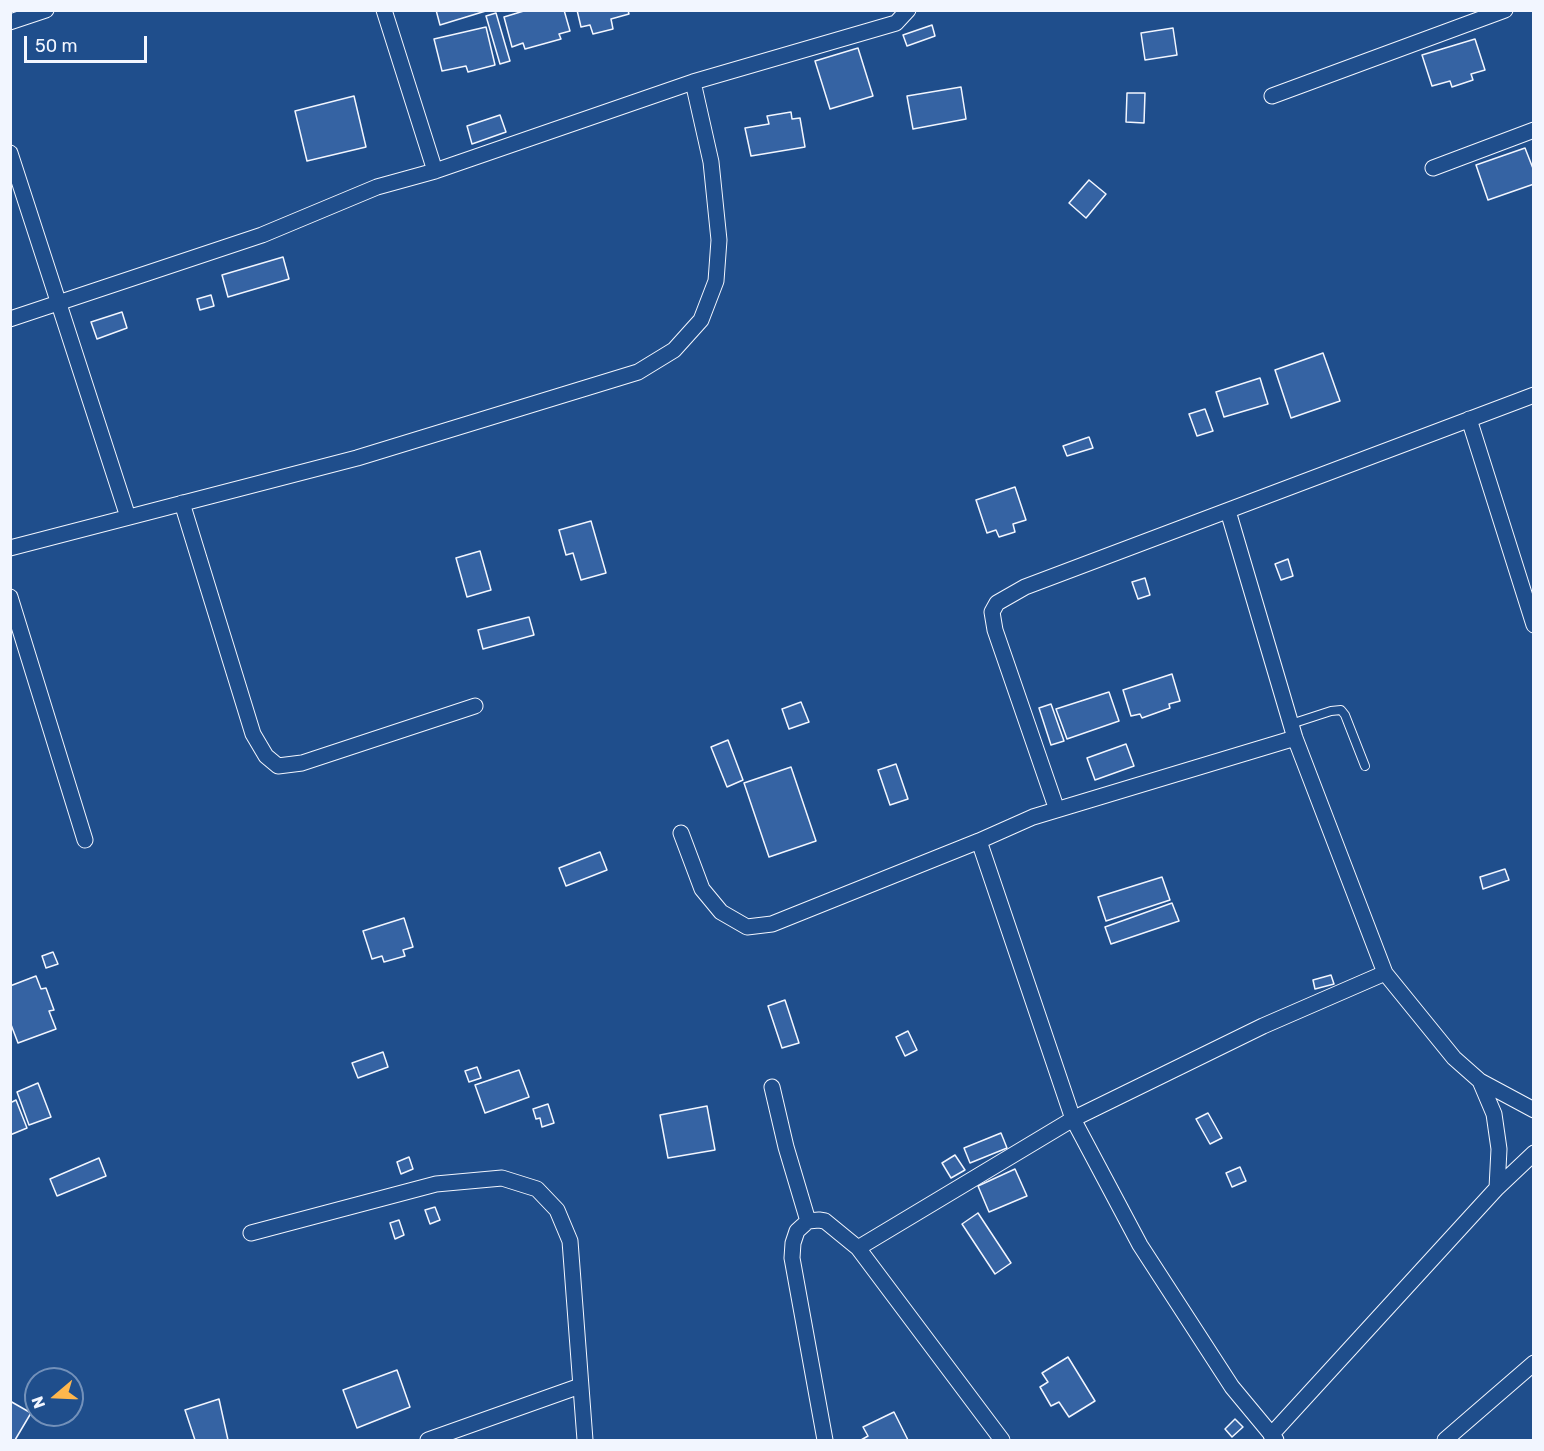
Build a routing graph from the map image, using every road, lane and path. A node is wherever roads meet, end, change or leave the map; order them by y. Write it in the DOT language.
graph roads {
  1 [pos="46,10"];
  2 [pos="384,10"];
  3 [pos="908,10"];
  4 [pos="1504,10"];
  5 [pos="10,22"];
  6 [pos="693,82"];
  7 [pos="1272,96"];
  8 [pos="1533,130"];
  9 [pos="10,153"];
  10 [pos="1433,168"];
  11 [pos="435,171"];
  12 [pos="58,302"];
  13 [pos="10,319"];
  14 [pos="1533,395"];
  15 [pos="1469,419"];
  16 [pos="182,503"];
  17 [pos="1228,510"];
  18 [pos="128,517"];
  19 [pos="10,548"];
  20 [pos="10,597"];
  21 [pos="1533,625"];
  22 [pos="475,706"];
  23 [pos="1293,731"];
  24 [pos="1365,766"];
  25 [pos="1057,810"];
  26 [pos="681,833"];
  27 [pos="85,840"];
  28 [pos="979,841"];
  29 [pos="1385,973"];
  30 [pos="1480,1081"];
  31 [pos="772,1088"];
  32 [pos="1533,1110"];
  33 [pos="1073,1119"];
  34 [pos="1533,1153"];
  35 [pos="1497,1188"];
  36 [pos="808,1221"];
  37 [pos="251,1233"];
  38 [pos="858,1248"];
  39 [pos="1533,1363"];
  40 [pos="580,1386"];
  41 [pos="1273,1438"];
  42 [pos="428,1440"];
  43 [pos="585,1440"];
  44 [pos="825,1440"];
  45 [pos="1002,1440"];
  46 [pos="1445,1440"];
  1 -- 5 [label="street"];
  2 -- 11 [label="street"];
  3 -- 6 [label="street"];
  4 -- 7 [label="street"];
  6 -- 11 [label="street"];
  6 -- 16 [label="street"];
  8 -- 10 [label="street"];
  9 -- 12 [label="street"];
  11 -- 12 [label="street"];
  12 -- 13 [label="street"];
  12 -- 18 [label="street"];
  14 -- 15 [label="street"];
  15 -- 17 [label="street"];
  15 -- 21 [label="street"];
  16 -- 18 [label="street"];
  16 -- 22 [label="street"];
  17 -- 23 [label="street"];
  17 -- 25 [label="street"];
  18 -- 19 [label="street"];
  20 -- 27 [label="street"];
  23 -- 24 [label="lane"];
  23 -- 25 [label="street"];
  23 -- 29 [label="street"];
  25 -- 28 [label="street"];
  26 -- 28 [label="street"];
  28 -- 33 [label="street"];
  29 -- 30 [label="street"];
  29 -- 33 [label="street"];
  30 -- 32 [label="street"];
  30 -- 35 [label="street"];
  31 -- 36 [label="street"];
  33 -- 38 [label="street"];
  33 -- 41 [label="street"];
  34 -- 35 [label="street"];
  35 -- 41 [label="street"];
  36 -- 38 [label="street"];
  36 -- 44 [label="street"];
  37 -- 40 [label="street"];
  38 -- 45 [label="street"];
  39 -- 46 [label="street"];
  40 -- 42 [label="street"];
  40 -- 43 [label="street"];
}
